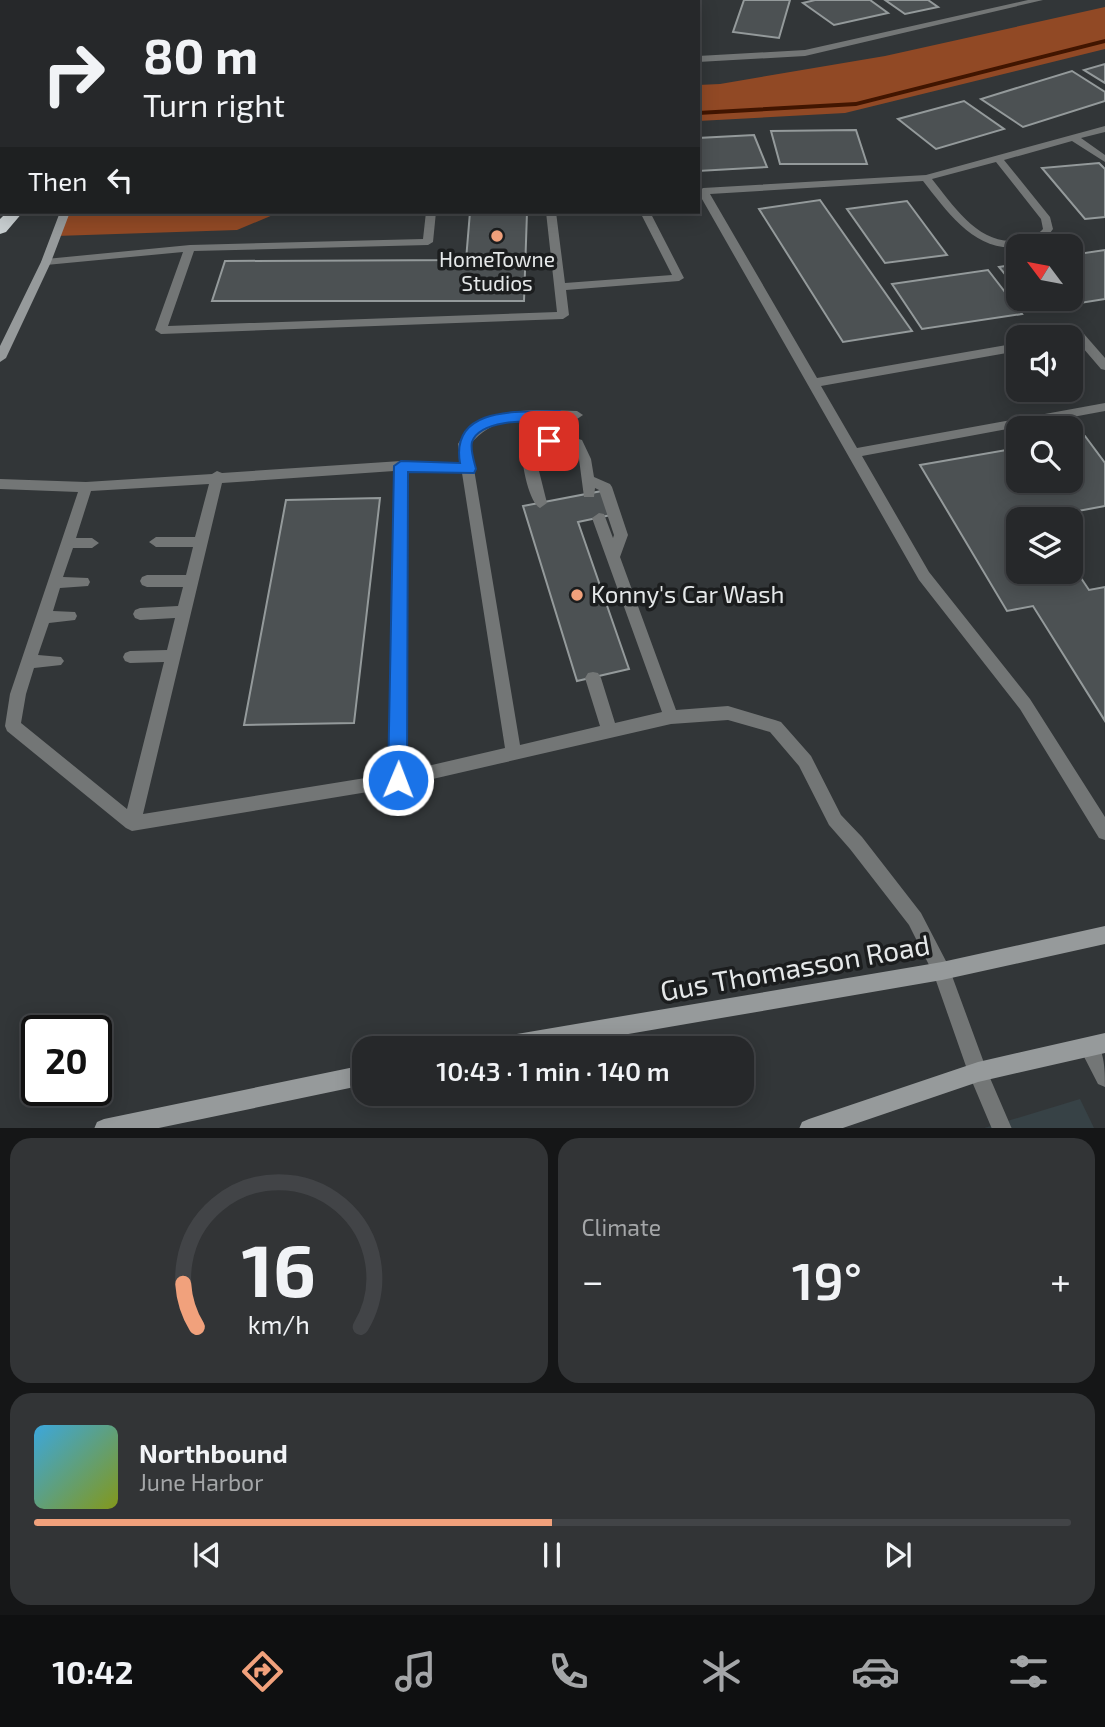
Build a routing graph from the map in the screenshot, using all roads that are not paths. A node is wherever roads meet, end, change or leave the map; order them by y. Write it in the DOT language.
graph roads {
  1 [pos="974,0"];
  2 [pos="1039,0"];
  3 [pos="992,11"];
  4 [pos="700,60"];
  5 [pos="1105,129"];
  6 [pos="1074,138"];
  7 [pos="999,159"];
  8 [pos="1105,159"];
  9 [pos="926,178"];
  10 [pos="13,214"];
  11 [pos="64,214"];
  12 [pos="431,214"];
  13 [pos="551,214"];
  14 [pos="646,214"];
  15 [pos="0,229"];
  16 [pos="190,248"];
  17 [pos="46,262"];
  18 [pos="560,287"];
  19 [pos="1083,340"];
  20 [pos="1006,349"];
  21 [pos="0,358"];
  22 [pos="1105,366"];
  23 [pos="813,383"];
  24 [pos="1105,407"];
  25 [pos="560,415"];
  26 [pos="577,415"];
  27 [pos="564,438"];
  28 [pos="854,453"];
  29 [pos="401,466"];
  30 [pos="468,469"];
  31 [pos="217,476"];
  32 [pos="0,484"];
  33 [pos="86,487"];
  34 [pos="540,503"];
  35 [pos="598,518"];
  36 [pos="156,542"];
  37 [pos="200,542"];
  38 [pos="92,543"];
  39 [pos="69,544"];
  40 [pos="613,556"];
  41 [pos="147,581"];
  42 [pos="191,581"];
  43 [pos="83,582"];
  44 [pos="56,583"];
  45 [pos="183,612"];
  46 [pos="140,614"];
  47 [pos="70,616"];
  48 [pos="44,617"];
  49 [pos="173,656"];
  50 [pos="130,657"];
  51 [pos="57,661"];
  52 [pos="29,662"];
  53 [pos="593,678"];
  54 [pos="671,717"];
  55 [pos="610,732"];
  56 [pos="514,755"];
  57 [pos="398,780"];
  58 [pos="132,823"];
  59 [pos="1105,832"];
  60 [pos="1105,934"];
  61 [pos="942,971"];
  62 [pos="563,1036"];
  63 [pos="1097,1045"];
  64 [pos="978,1072"];
  65 [pos="352,1077"];
  66 [pos="1105,1077"];
  67 [pos="109,1128"];
  68 [pos="811,1128"];
  69 [pos="1002,1128"];
  1 -- 3 [label="lane"];
  2 -- 3 [label="lane"];
  3 -- 4 [label="lane"];
  5 -- 6 [label="lane"];
  6 -- 7 [label="lane"];
  6 -- 8 [label="lane"];
  7 -- 9 [label="lane"];
  7 -- 9 [label="lane"];
  9 -- 23 [label="lane"];
  10 -- 15 [label="highway"];
  11 -- 17 [label="main road"];
  12 -- 16 [label="lane"];
  13 -- 18 [label="lane"];
  14 -- 18 [label="lane"];
  16 -- 17 [label="lane"];
  16 -- 18 [label="lane"];
  17 -- 21 [label="main road"];
  19 -- 22 [label="lane"];
  20 -- 23 [label="lane"];
  23 -- 28 [label="lane"];
  24 -- 28 [label="lane"];
  25 -- 26 [label="lane"];
  25 -- 27 [label="lane"];
  25 -- 30 [label="lane"];
  27 -- 34 [label="lane"];
  27 -- 40 [label="lane"];
  28 -- 59 [label="lane"];
  29 -- 30 [label="lane"];
  29 -- 31 [label="lane"];
  29 -- 57 [label="lane"];
  30 -- 56 [label="lane"];
  31 -- 33 [label="lane"];
  31 -- 37 [label="lane"];
  32 -- 33 [label="lane"];
  33 -- 39 [label="lane"];
  35 -- 40 [label="lane"];
  36 -- 37 [label="lane"];
  37 -- 42 [label="lane"];
  38 -- 39 [label="lane"];
  39 -- 44 [label="lane"];
  40 -- 54 [label="lane"];
  41 -- 42 [label="lane"];
  42 -- 45 [label="lane"];
  43 -- 44 [label="lane"];
  44 -- 48 [label="lane"];
  45 -- 46 [label="lane"];
  45 -- 49 [label="lane"];
  47 -- 48 [label="lane"];
  48 -- 52 [label="lane"];
  49 -- 50 [label="lane"];
  49 -- 58 [label="lane"];
  51 -- 52 [label="lane"];
  52 -- 58 [label="lane"];
  53 -- 55 [label="lane"];
  54 -- 55 [label="lane"];
  54 -- 61 [label="lane"];
  55 -- 56 [label="lane"];
  56 -- 57 [label="lane"];
  57 -- 58 [label="lane"];
  60 -- 61 [label="main road, Gus Thomasson Road"];
  61 -- 62 [label="main road, Gus Thomasson Road"];
  61 -- 64 [label="lane"];
  63 -- 64 [label="main road"];
  63 -- 66 [label="lane"];
  64 -- 68 [label="main road"];
  64 -- 69 [label="lane"];
  65 -- 67 [label="main road"];
}
